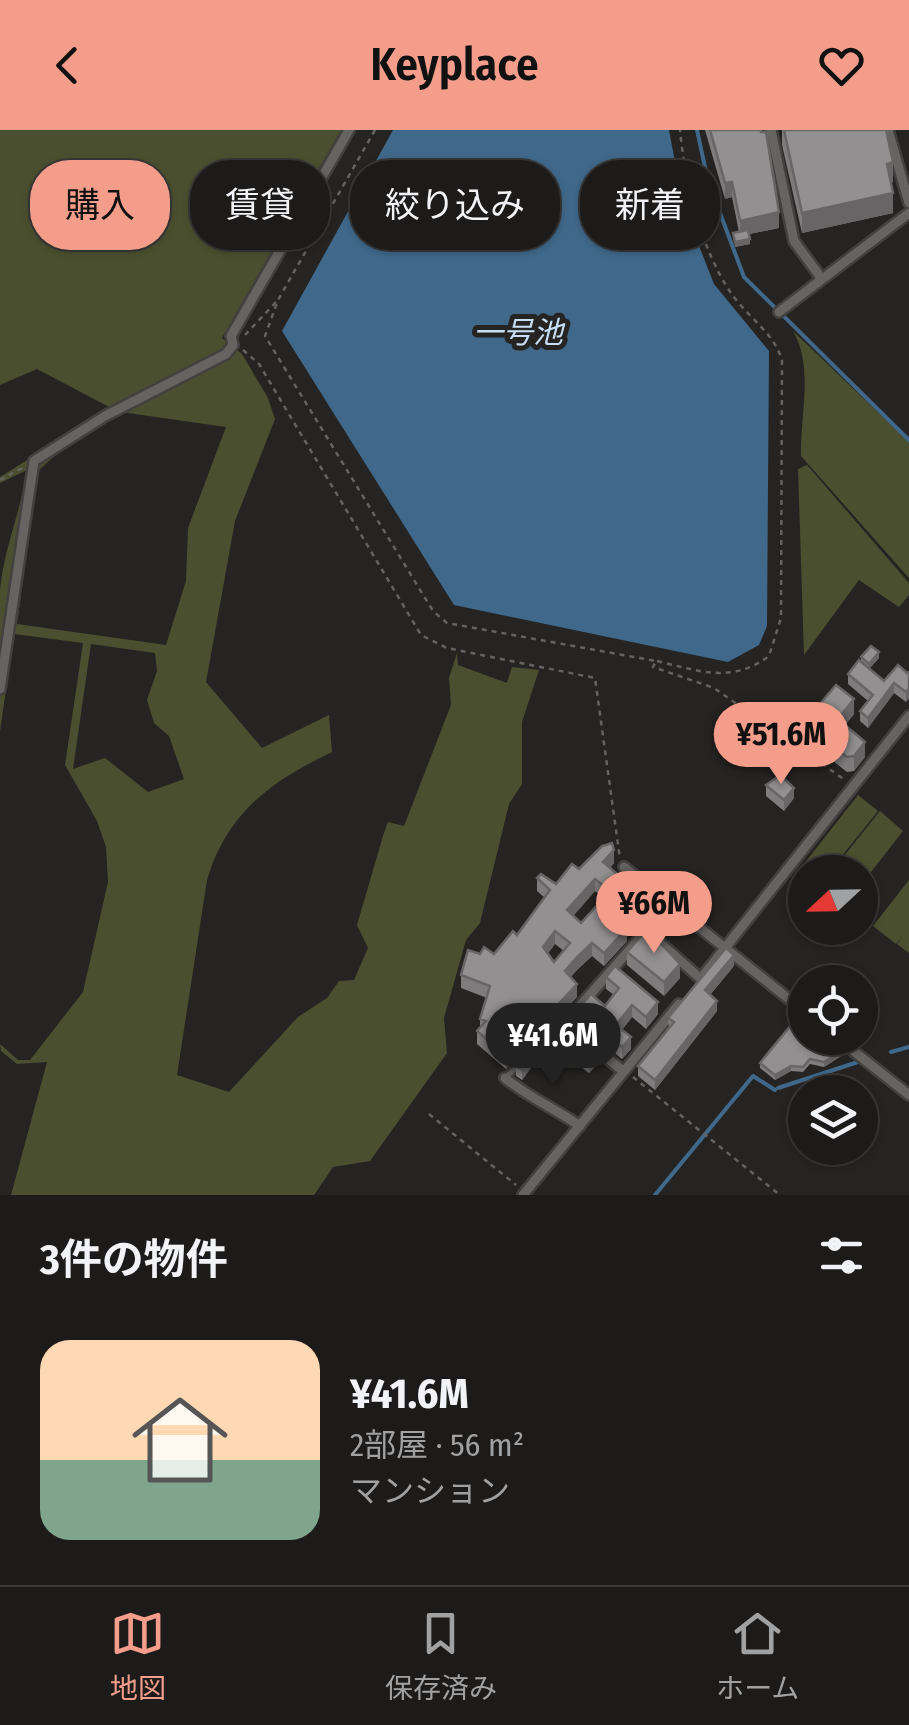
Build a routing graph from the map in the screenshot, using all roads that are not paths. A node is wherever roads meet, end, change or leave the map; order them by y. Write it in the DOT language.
graph roads {
  1 [pos="349,130"];
  2 [pos="789,130"];
  3 [pos="888,130"];
  4 [pos="771,132"];
  5 [pos="909,203"];
  6 [pos="909,213"];
  7 [pos="818,275"];
  8 [pos="779,312"];
  9 [pos="0,690"];
  10 [pos="909,716"];
  11 [pos="624,867"];
  12 [pos="670,904"];
  13 [pos="646,932"];
  14 [pos="724,948"];
  15 [pos="701,979"];
  16 [pos="788,999"];
  17 [pos="566,1023"];
  18 [pos="858,1055"];
  19 [pos="623,1070"];
  20 [pos="506,1078"];
  21 [pos="909,1095"];
  22 [pos="580,1126"];
  23 [pos="524,1193"];
  1 -- 9 [label="street"];
  2 -- 4 [label="street"];
  3 -- 5 [label="street"];
  4 -- 7 [label="street"];
  6 -- 8 [label="street"];
  10 -- 14 [label="street"];
  11 -- 12 [label="street"];
  12 -- 13 [label="street"];
  12 -- 14 [label="street"];
  13 -- 15 [label="street"];
  13 -- 17 [label="street"];
  14 -- 15 [label="street"];
  14 -- 16 [label="street"];
  15 -- 19 [label="street"];
  17 -- 19 [label="street"];
  17 -- 20 [label="lane"];
  18 -- 21 [label="street"];
  19 -- 22 [label="street"];
  20 -- 22 [label="street"];
  22 -- 23 [label="street"];
}
